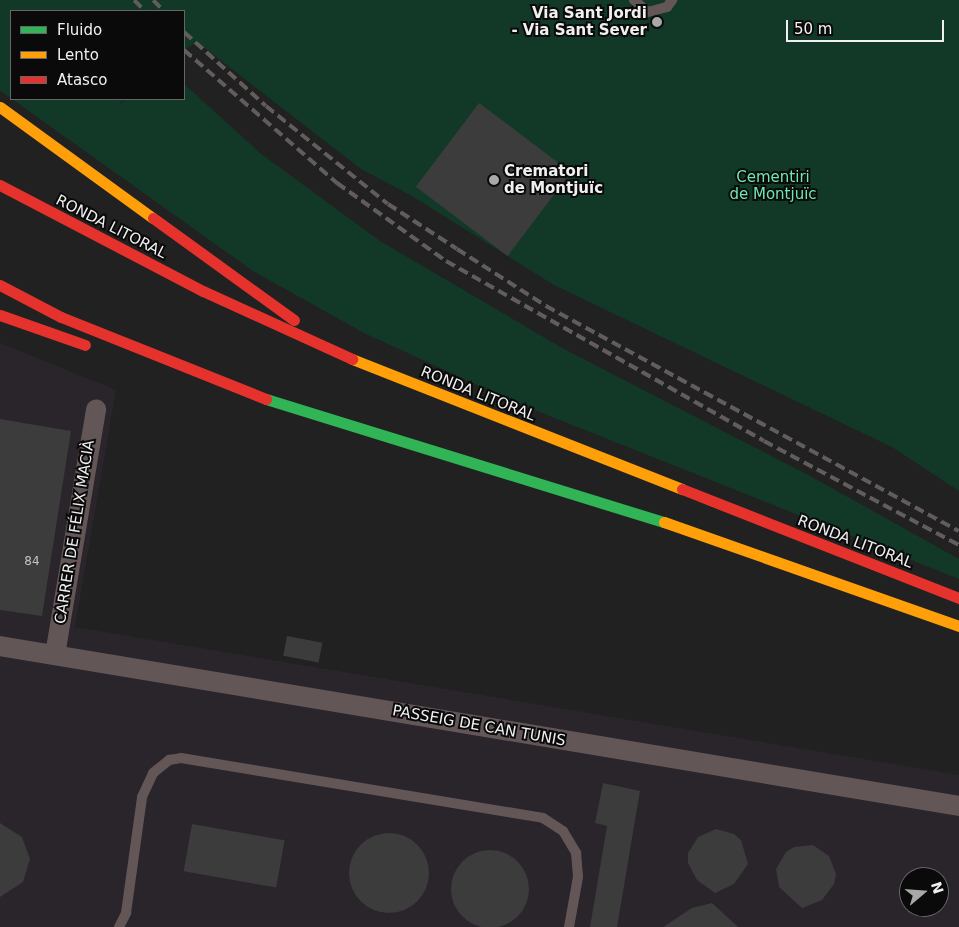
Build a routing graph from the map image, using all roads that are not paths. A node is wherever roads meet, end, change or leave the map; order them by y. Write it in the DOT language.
graph roads {
  1 [pos="634,0"];
  2 [pos="672,0"];
  3 [pos="0,107"];
  4 [pos="0,185"];
  5 [pos="0,285"];
  6 [pos="0,315"];
  7 [pos="100,350"];
  8 [pos="128,358"];
  9 [pos="351,359"];
  10 [pos="232,389"];
  11 [pos="96,409"];
  12 [pos="959,598"];
  13 [pos="959,626"];
  14 [pos="0,646"];
  15 [pos="55,655"];
  16 [pos="959,806"];
  17 [pos="119,927"];
  18 [pos="569,927"];
  1 -- 2 [label="lane"];
  3 -- 9 [label="highway"];
  4 -- 9 [label="highway, RONDA LITORAL"];
  5 -- 10 [label="highway"];
  6 -- 7 [label="highway"];
  8 -- 10 [label="highway"];
  9 -- 12 [label="highway, RONDA LITORAL"];
  10 -- 13 [label="highway"];
  11 -- 15 [label="street, CARRER DE FÉLIX MACIÀ"];
  14 -- 15 [label="street, PASSEIG DE CAN TUNIS"];
  15 -- 16 [label="street, PASSEIG DE CAN TUNIS"];
  17 -- 18 [label="lane"];
}
